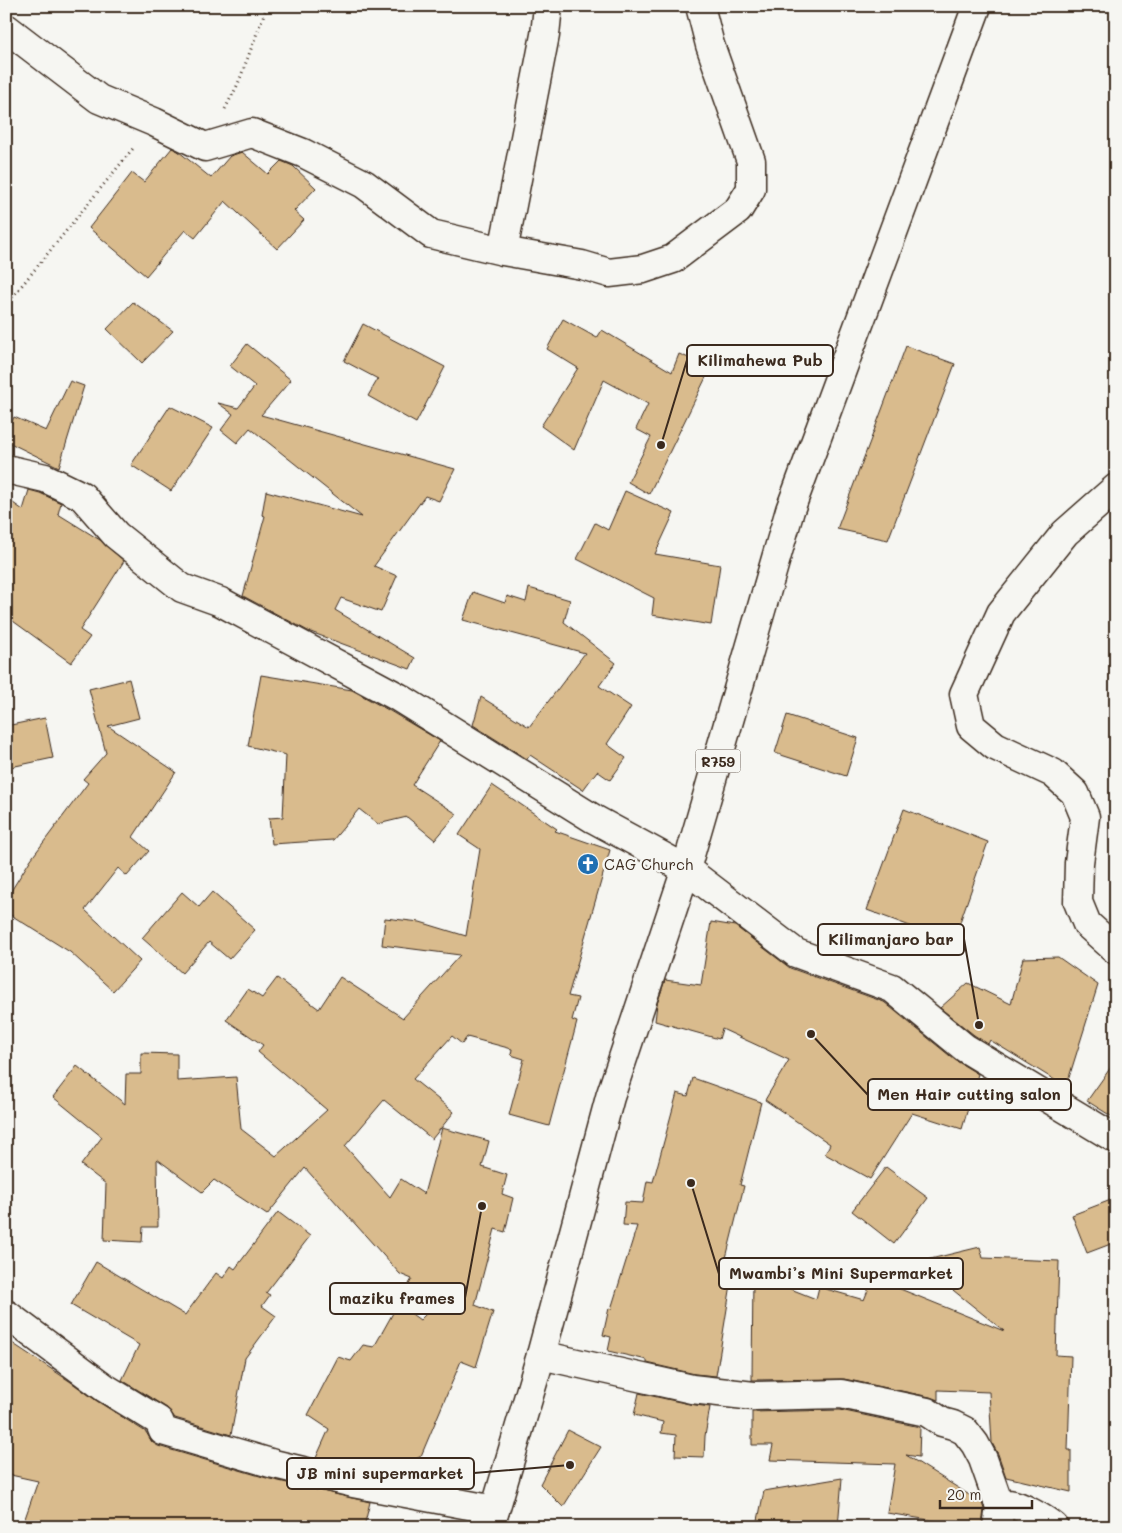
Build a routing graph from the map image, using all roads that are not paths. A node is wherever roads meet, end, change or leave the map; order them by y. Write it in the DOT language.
graph roads {
  1 [pos="548,6"];
  2 [pos="700,6"];
  3 [pos="977,6"];
  4 [pos="6,28"];
  5 [pos="503,251"];
  6 [pos="6,469"];
  7 [pos="1116,488"];
  8 [pos="686,869"];
  9 [pos="1116,950"];
  10 [pos="1116,1140"];
  11 [pos="6,1314"];
  12 [pos="541,1355"];
  13 [pos="999,1517"];
  14 [pos="492,1518"];
  15 [pos="1054,1527"];
  1 -- 5 [label="street"];
  2 -- 5 [label="street"];
  3 -- 8 [label="street, R759"];
  4 -- 5 [label="street"];
  6 -- 8 [label="street"];
  7 -- 9 [label="street"];
  8 -- 10 [label="street"];
  8 -- 12 [label="street, R759"];
  11 -- 14 [label="street"];
  12 -- 13 [label="street"];
  12 -- 14 [label="street, R759"];
  13 -- 15 [label="street"];
}
